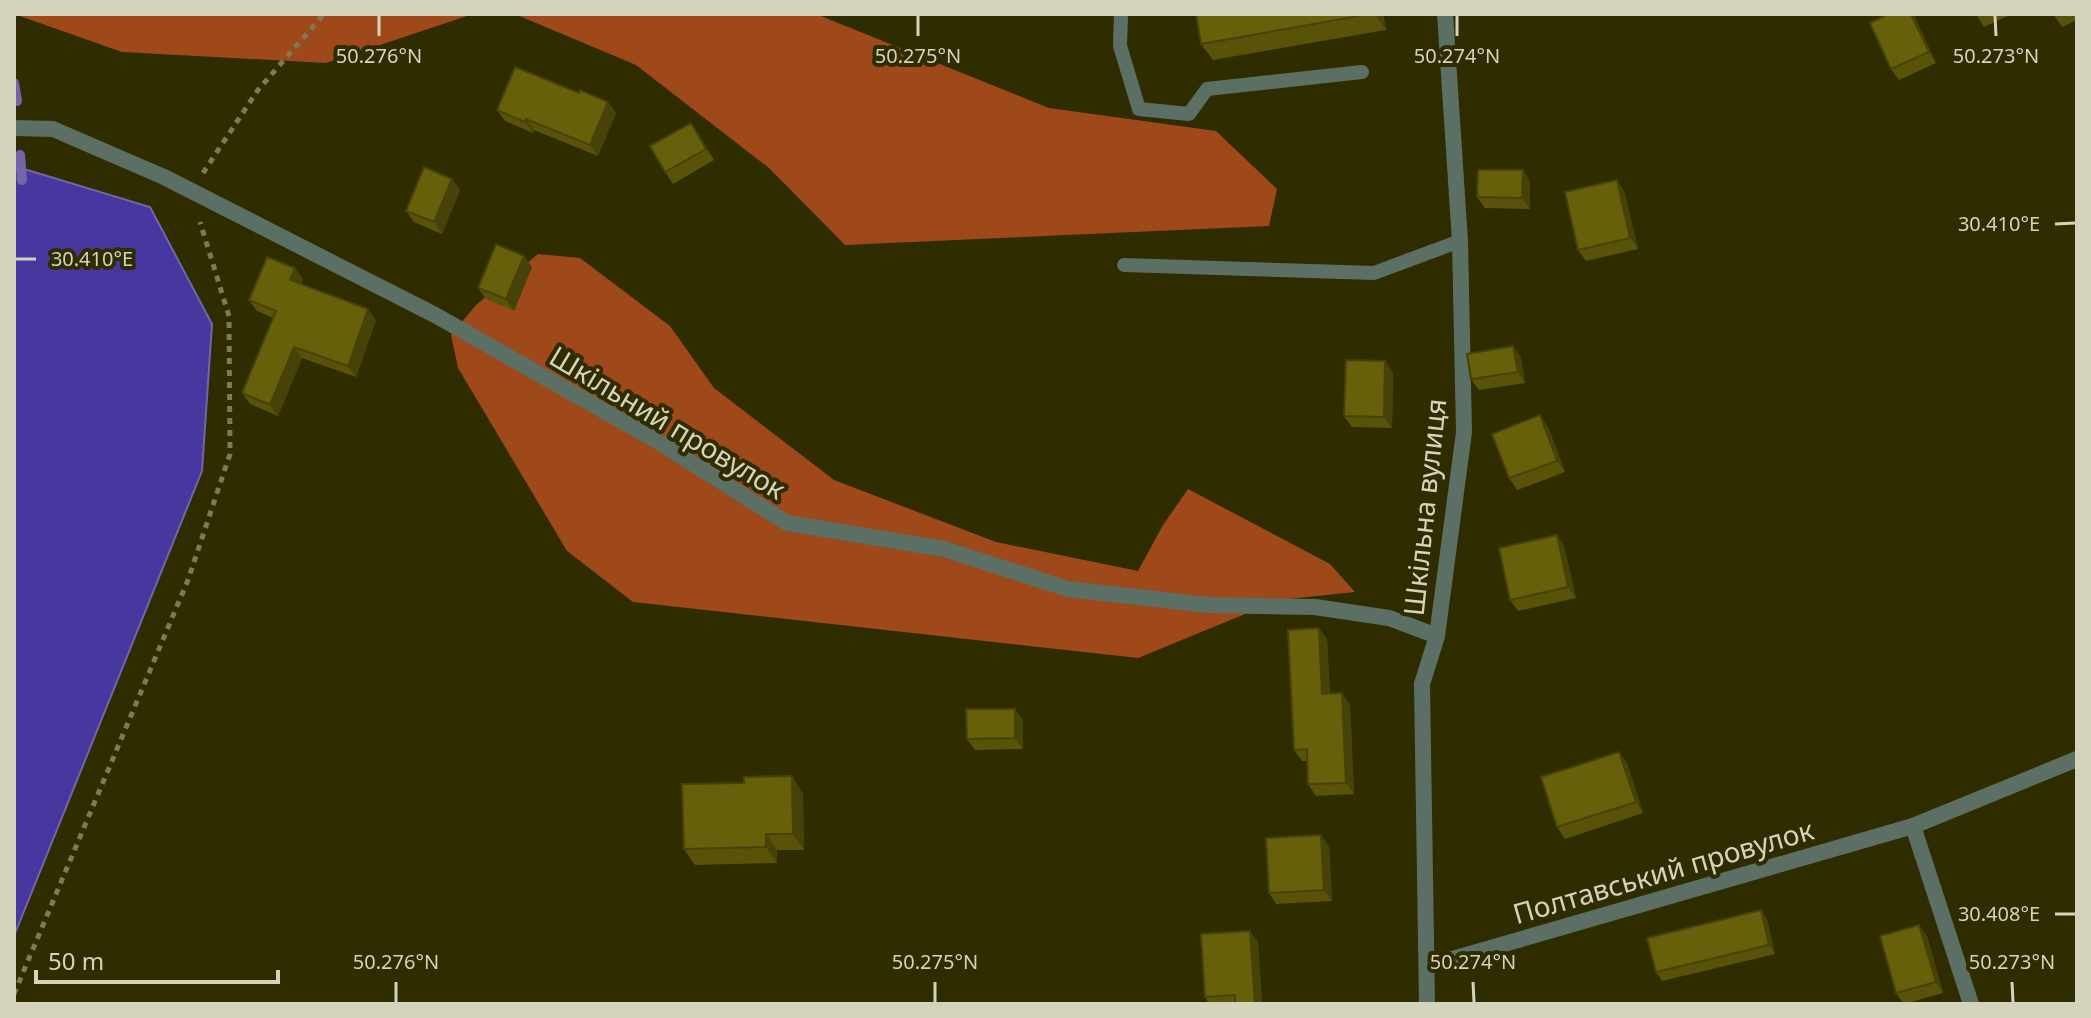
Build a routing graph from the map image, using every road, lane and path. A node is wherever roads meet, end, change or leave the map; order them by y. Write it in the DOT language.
graph roads {
  1 [pos="324,14"];
  2 [pos="1121,14"];
  3 [pos="1445,14"];
  4 [pos="1362,72"];
  5 [pos="14,128"];
  6 [pos="191,191"];
  7 [pos="1460,241"];
  8 [pos="1124,265"];
  9 [pos="1437,636"];
  10 [pos="2077,759"];
  11 [pos="1913,826"];
  12 [pos="1428,966"];
  13 [pos="14,994"];
  14 [pos="1427,1004"];
  15 [pos="1971,1004"];
  1 -- 6 [label="path"];
  2 -- 4 [label="lane"];
  3 -- 7 [label="street, Шкільна вулиця"];
  5 -- 6 [label="street, Шкільний провулок"];
  6 -- 9 [label="street, Шкільний провулок"];
  6 -- 13 [label="path"];
  7 -- 8 [label="lane"];
  7 -- 9 [label="street, Шкільна вулиця"];
  9 -- 12 [label="street, Шкільна вулиця"];
  10 -- 11 [label="street, Полтавський провулок"];
  11 -- 12 [label="street, Полтавський провулок"];
  11 -- 15 [label="street"];
  12 -- 14 [label="street, Шкільна вулиця"];
}
